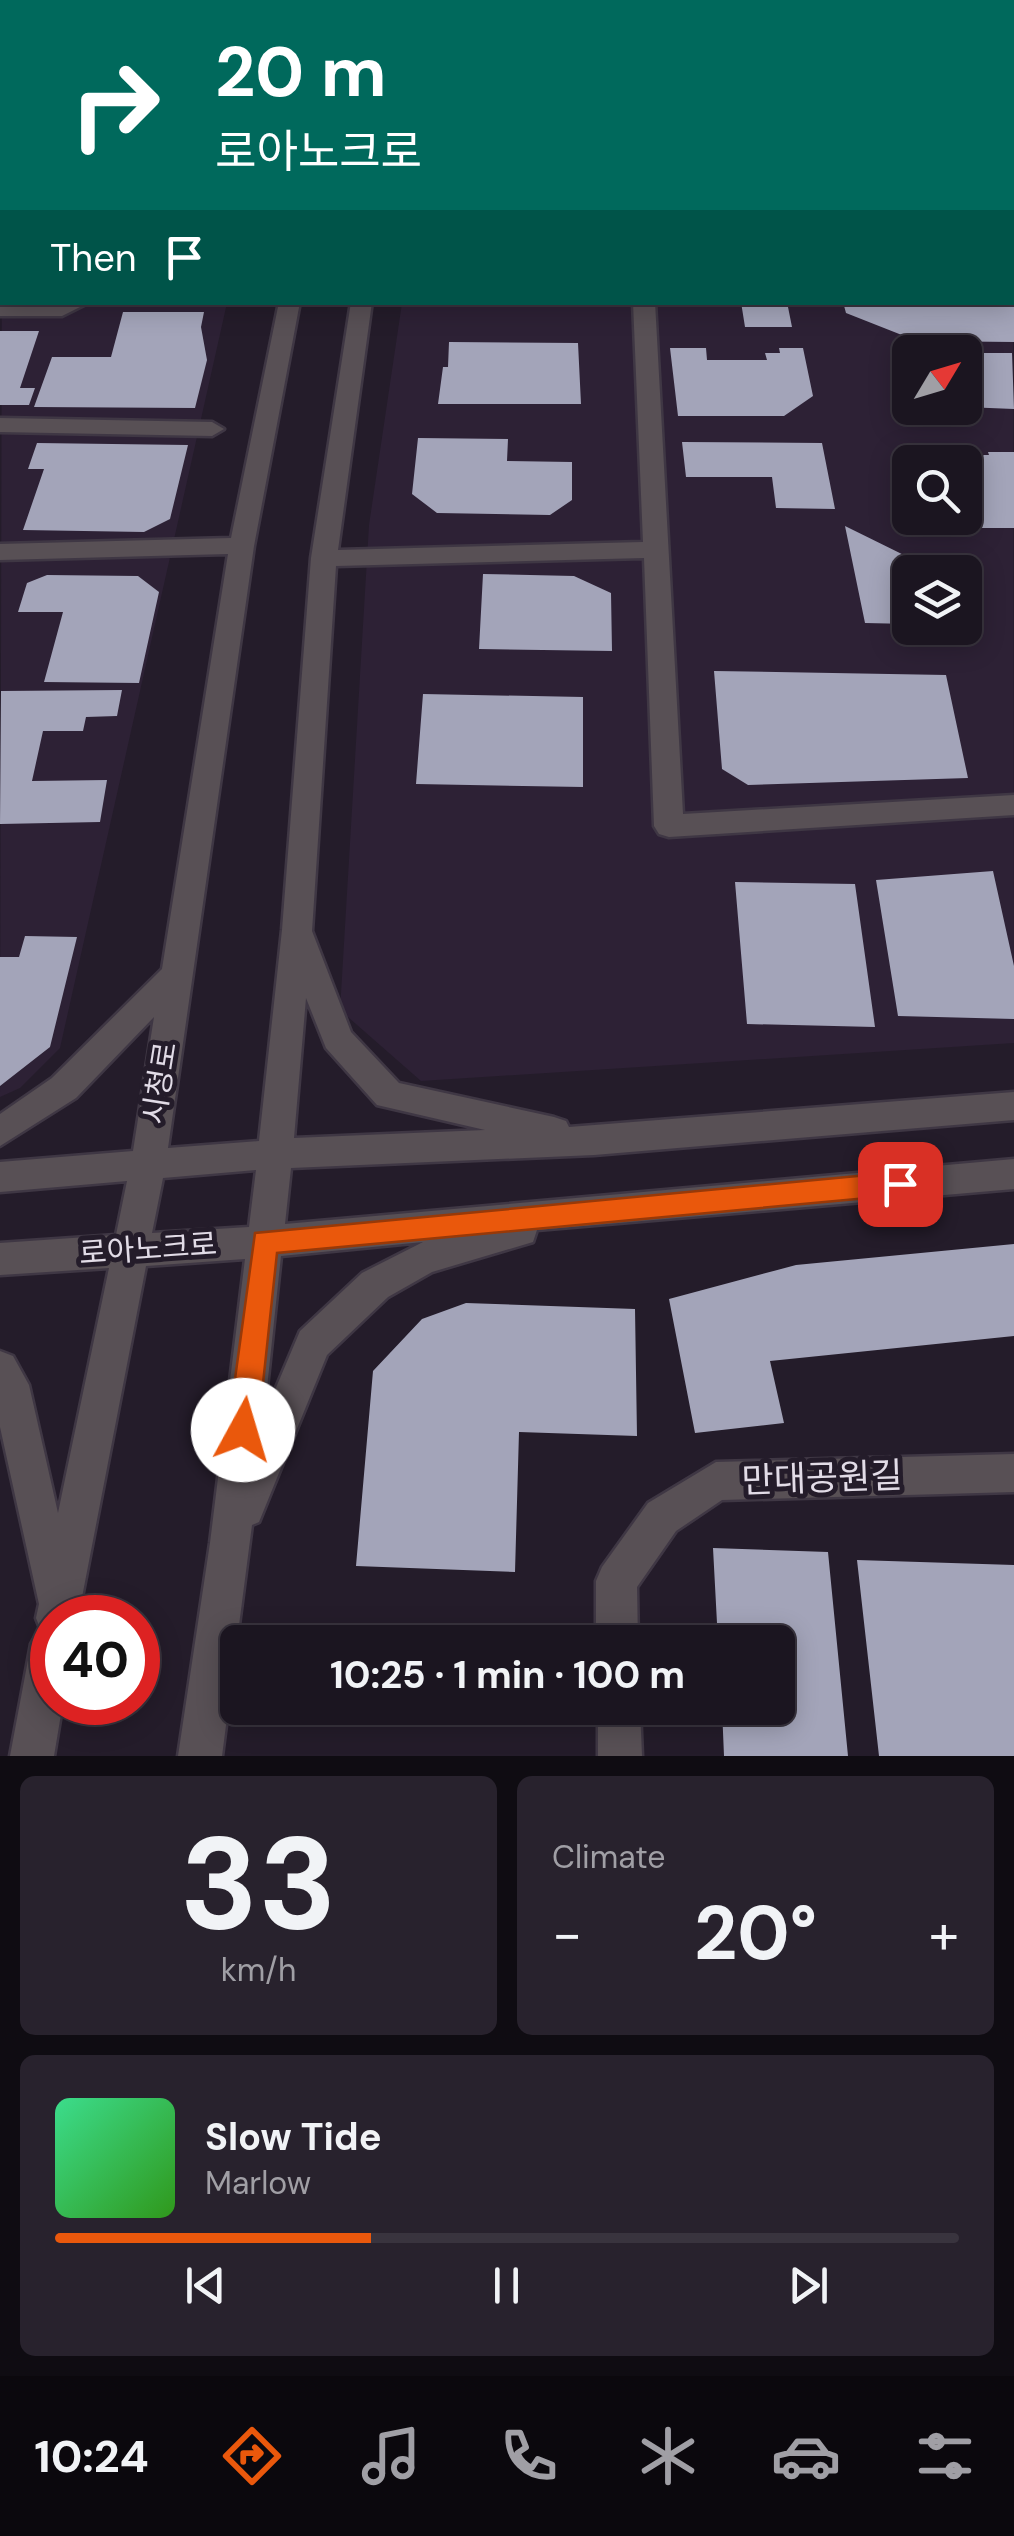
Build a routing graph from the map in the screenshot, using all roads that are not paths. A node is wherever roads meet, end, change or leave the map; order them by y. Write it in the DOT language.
graph roads {
  1 [pos="73,305"];
  2 [pos="289,305"];
  3 [pos="362,305"];
  4 [pos="644,305"];
  5 [pos="0,310"];
  6 [pos="0,425"];
  7 [pos="212,428"];
  8 [pos="242,546"];
  9 [pos="656,550"];
  10 [pos="0,552"];
  11 [pos="324,558"];
  12 [pos="1014,805"];
  13 [pos="298,930"];
  14 [pos="177,974"];
  15 [pos="1014,1106"];
  16 [pos="0,1132"];
  17 [pos="594,1140"];
  18 [pos="275,1154"];
  19 [pos="148,1165"];
  20 [pos="1014,1174"];
  21 [pos="0,1177"];
  22 [pos="595,1209"];
  23 [pos="264,1242"];
  24 [pos="132,1249"];
  25 [pos="0,1258"];
  26 [pos="0,1369"];
  27 [pos="1014,1473"];
  28 [pos="230,1543"];
  29 [pos="50,1595"];
  30 [pos="62,1595"];
  31 [pos="617,1625"];
  32 [pos="38,1725"];
  33 [pos="619,1725"];
  34 [pos="32,1756"];
  35 [pos="200,1756"];
  36 [pos="620,1756"];
  1 -- 5 [label="street"];
  2 -- 8 [label="street, 시청로"];
  3 -- 11 [label="street"];
  4 -- 9 [label="street"];
  6 -- 7 [label="street"];
  8 -- 10 [label="street"];
  8 -- 14 [label="street, 시청로"];
  9 -- 11 [label="street"];
  9 -- 12 [label="street"];
  11 -- 13 [label="street"];
  13 -- 17 [label="street"];
  13 -- 18 [label="street"];
  14 -- 16 [label="street"];
  14 -- 19 [label="street, 시청로"];
  15 -- 17 [label="street"];
  17 -- 18 [label="street"];
  18 -- 19 [label="street"];
  18 -- 23 [label="street"];
  19 -- 21 [label="street"];
  19 -- 24 [label="street, 시청로"];
  20 -- 22 [label="street, 로아노크로"];
  22 -- 23 [label="street, 로아노크로"];
  22 -- 28 [label="street"];
  23 -- 24 [label="street, 로아노크로"];
  23 -- 28 [label="street"];
  24 -- 25 [label="street, 로아노크로"];
  24 -- 30 [label="street, 시청로"];
  26 -- 29 [label="street"];
  27 -- 31 [label="street, 만대공원길"];
  28 -- 35 [label="street"];
  32 -- 34 [label="street, 시청로"];
  33 -- 36 [label="street"];
}
